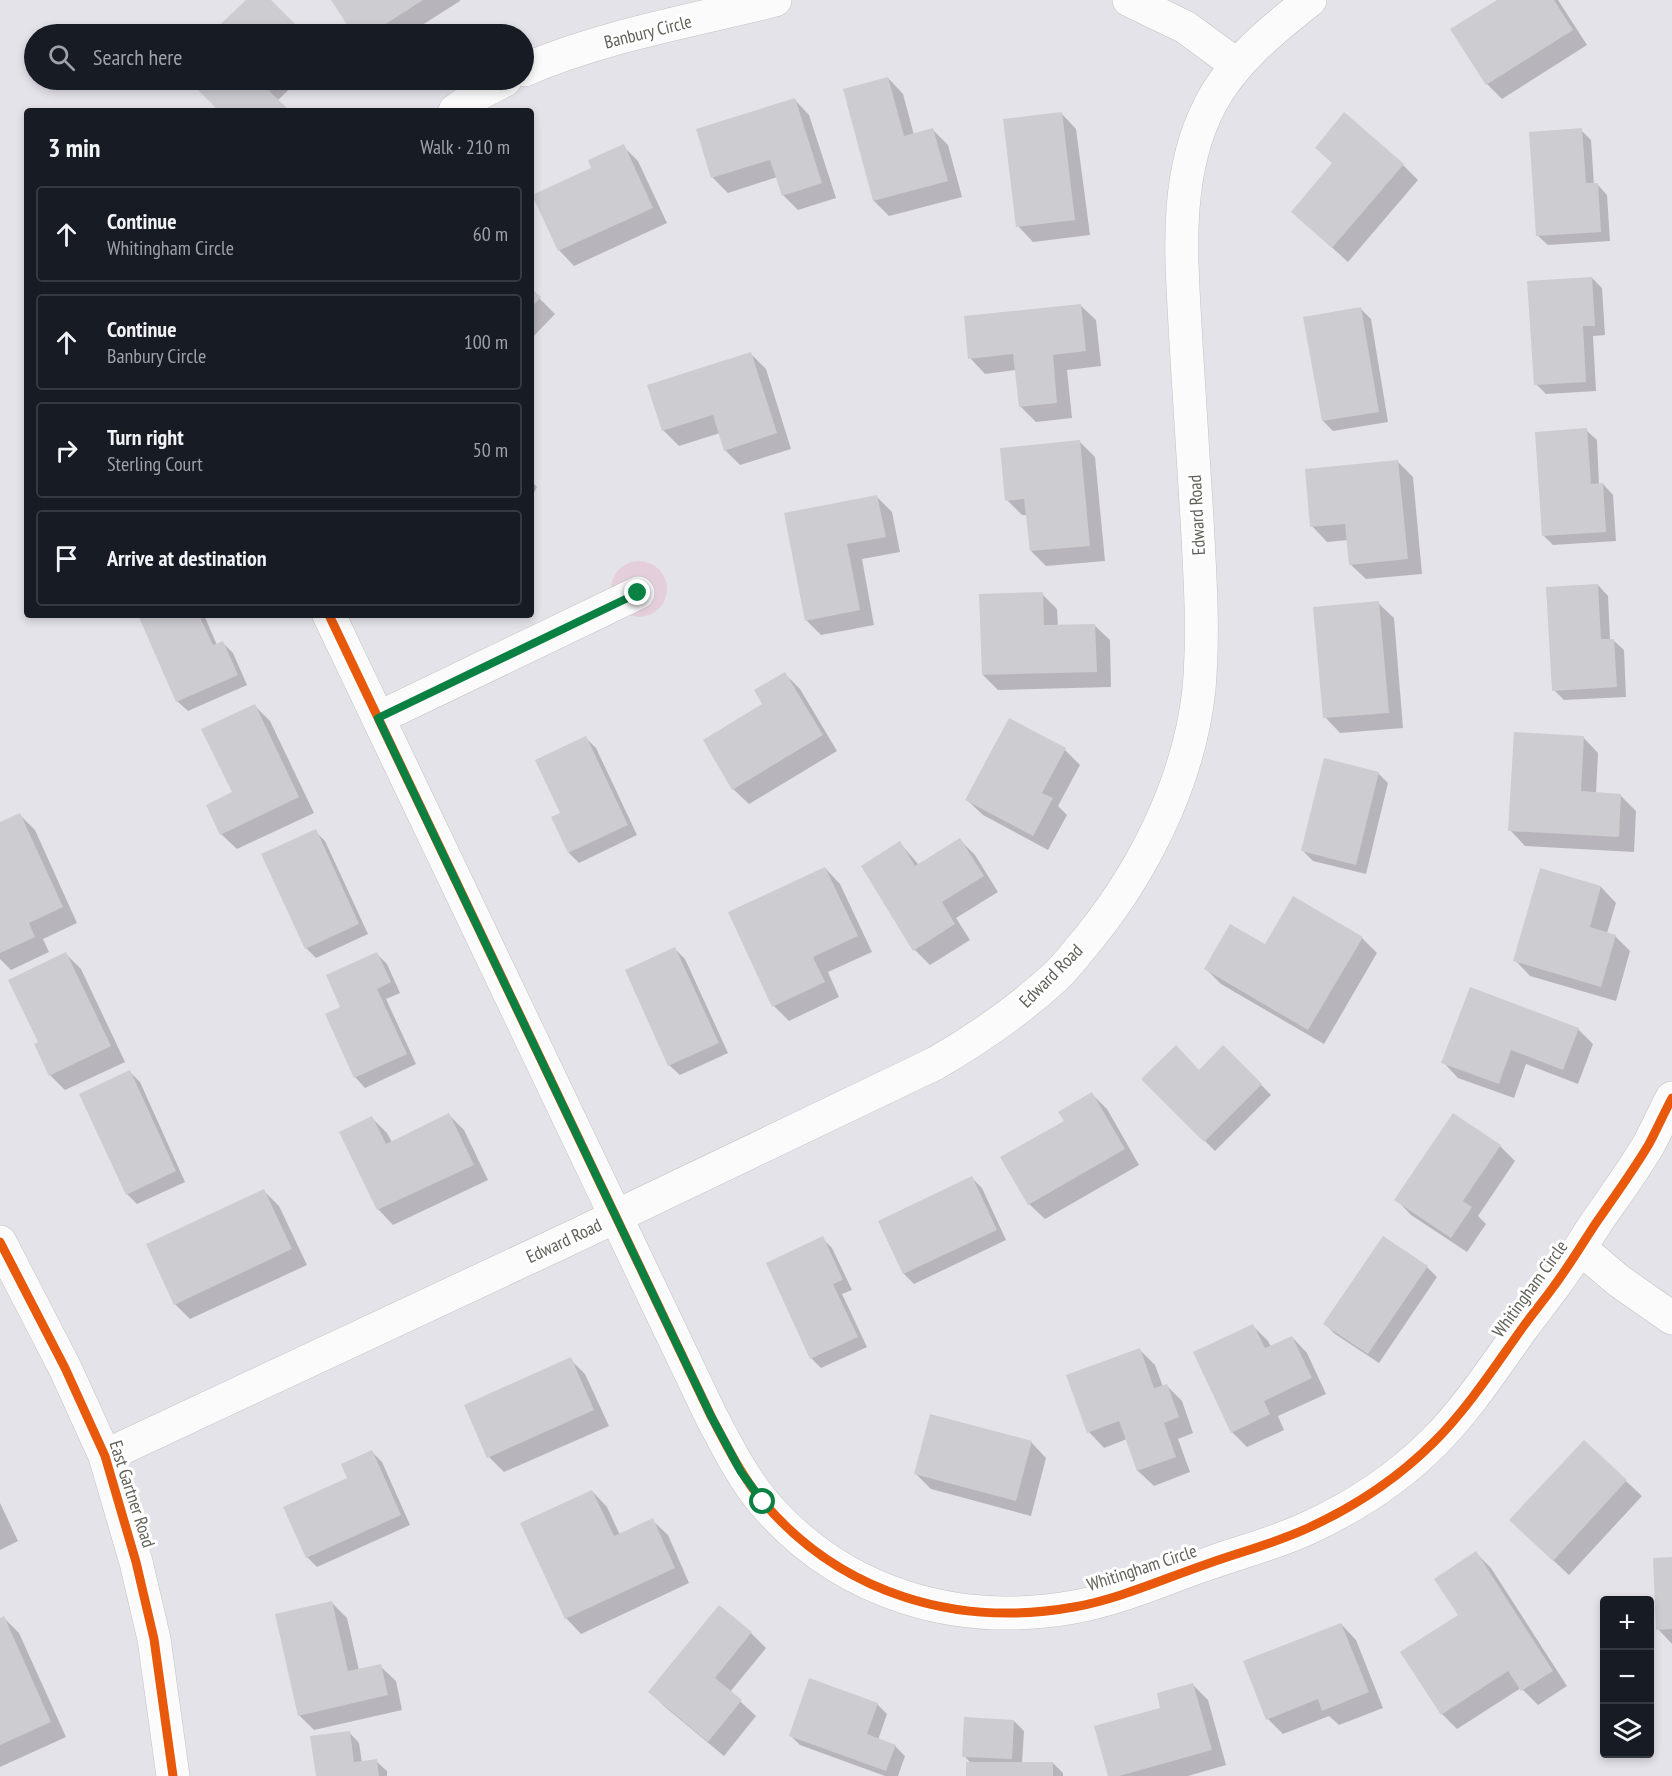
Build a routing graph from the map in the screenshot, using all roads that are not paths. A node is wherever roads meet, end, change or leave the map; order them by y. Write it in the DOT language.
graph roads {
  1 [pos="775,0"];
  2 [pos="1129,0"];
  3 [pos="1310,0"];
  4 [pos="1237,65"];
  5 [pos="534,66"];
  6 [pos="486,90"];
  7 [pos="459,108"];
  8 [pos="638,593"];
  9 [pos="330,618"];
  10 [pos="378,718"];
  11 [pos="1672,1098"];
  12 [pos="616,1217"];
  13 [pos="0,1242"];
  14 [pos="1580,1248"];
  15 [pos="1672,1318"];
  16 [pos="105,1456"];
  17 [pos="173,1776"];
  1 -- 5 [label="street, Banbury Circle"];
  2 -- 4 [label="street"];
  3 -- 4 [label="street, Edward Road"];
  4 -- 12 [label="street, Edward Road"];
  6 -- 7 [label="street"];
  8 -- 10 [label="street"];
  9 -- 10 [label="street"];
  10 -- 12 [label="street"];
  11 -- 14 [label="street, Whitingham Circle"];
  12 -- 14 [label="street, Whitingham Circle"];
  12 -- 16 [label="street, Edward Road"];
  13 -- 16 [label="street, East Gartner Road"];
  14 -- 15 [label="street"];
  16 -- 17 [label="street, East Gartner Road"];
}
